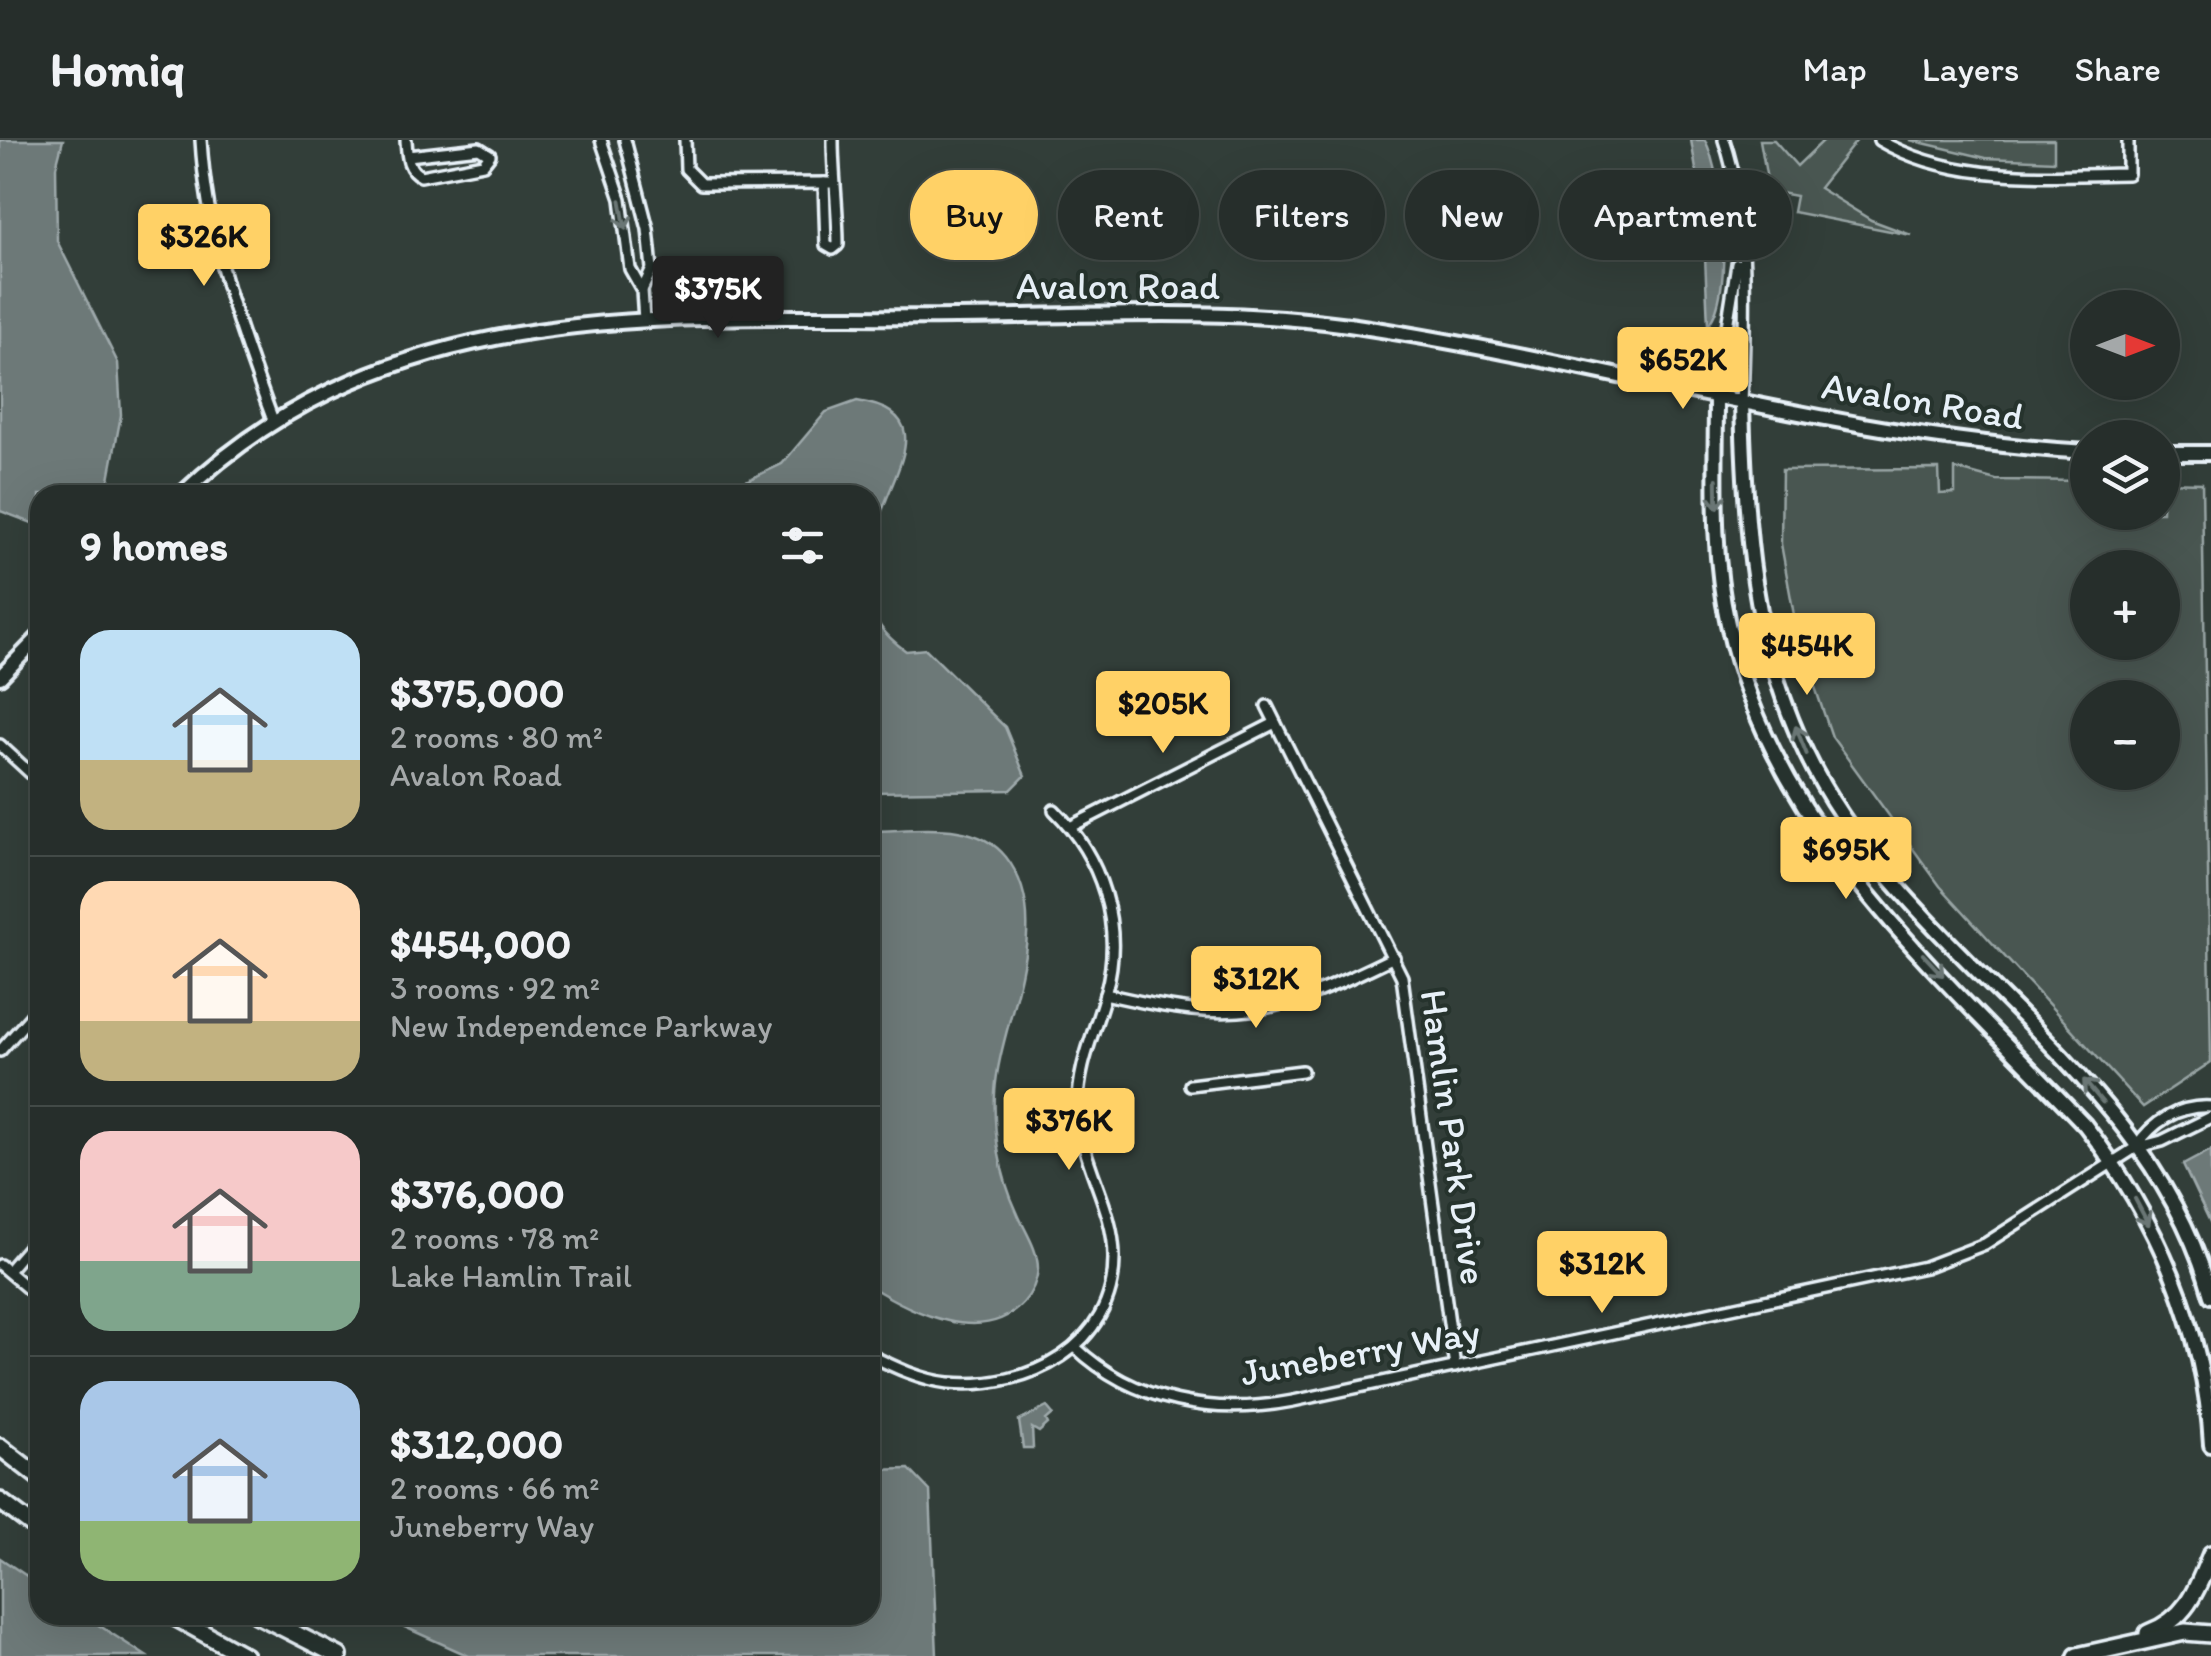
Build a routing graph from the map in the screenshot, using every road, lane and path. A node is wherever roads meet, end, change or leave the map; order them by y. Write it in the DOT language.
graph roads {
  1 [pos="201,140"];
  2 [pos="406,140"];
  3 [pos="601,140"];
  4 [pos="626,140"];
  5 [pos="685,140"];
  6 [pos="833,140"];
  7 [pos="1724,140"];
  8 [pos="1879,140"];
  9 [pos="2128,140"];
  10 [pos="408,156"];
  11 [pos="1729,170"];
  12 [pos="829,183"];
  13 [pos="1737,260"];
  14 [pos="1741,260"];
  15 [pos="642,290"];
  16 [pos="644,320"];
  17 [pos="1716,396"];
  18 [pos="1742,402"];
  19 [pos="274,422"];
  20 [pos="2070,451"];
  21 [pos="2180,453"];
  22 [pos="2211,453"];
  23 [pos="194,485"];
  24 [pos="30,646"];
  25 [pos="0,678"];
  26 [pos="1266,706"];
  27 [pos="1275,723"];
  28 [pos="0,745"];
  29 [pos="30,773"];
  30 [pos="1054,810"];
  31 [pos="1070,826"];
  32 [pos="1394,957"];
  33 [pos="1105,994"];
  34 [pos="30,1017"];
  35 [pos="0,1051"];
  36 [pos="1302,1071"];
  37 [pos="1190,1085"];
  38 [pos="2211,1107"];
  39 [pos="2211,1116"];
  40 [pos="2135,1148"];
  41 [pos="2114,1162"];
  42 [pos="30,1243"];
  43 [pos="4,1268"];
  44 [pos="30,1290"];
  45 [pos="2211,1296"];
  46 [pos="1075,1347"];
  47 [pos="880,1359"];
  48 [pos="1455,1366"];
  49 [pos="2211,1445"];
  50 [pos="0,1447"];
  51 [pos="30,1470"];
  52 [pos="0,1501"];
  53 [pos="30,1523"];
  54 [pos="2211,1554"];
  55 [pos="189,1625"];
  56 [pos="278,1625"];
  57 [pos="2211,1634"];
  58 [pos="2122,1643"];
  59 [pos="245,1656"];
  60 [pos="340,1656"];
  61 [pos="2077,1656"];
  1 -- 19 [label="street"];
  2 -- 10 [label="street"];
  3 -- 15 [label="street, one-way"];
  4 -- 15 [label="street"];
  5 -- 12 [label="street"];
  6 -- 12 [label="street"];
  7 -- 11 [label="street"];
  8 -- 9 [label="street"];
  10 -- 10 [label="street"];
  12 -- 12 [label="street"];
  13 -- 17 [label="street"];
  14 -- 18 [label="street"];
  15 -- 16 [label="street"];
  16 -- 17 [label="main road, Avalon Road"];
  16 -- 19 [label="main road, Avalon Road"];
  17 -- 18 [label="main road, Avalon Road"];
  17 -- 41 [label="main road, one-way"];
  18 -- 20 [label="main road, Avalon Road"];
  40 -- 18 [label="main road, one-way"];
  19 -- 23 [label="main road, Avalon Road"];
  21 -- 22 [label="main road"];
  24 -- 25 [label="main road"];
  26 -- 27 [label="street, Hamlin Park Drive"];
  27 -- 31 [label="street"];
  27 -- 32 [label="street, Hamlin Park Drive"];
  28 -- 29 [label="street"];
  30 -- 31 [label="street"];
  31 -- 33 [label="street"];
  32 -- 33 [label="street"];
  32 -- 48 [label="street, Hamlin Park Drive"];
  33 -- 46 [label="street"];
  34 -- 35 [label="street"];
  36 -- 37 [label="street"];
  38 -- 40 [label="street"];
  39 -- 40 [label="street"];
  40 -- 41 [label="street, Juneberry Way"];
  40 -- 45 [label="main road"];
  41 -- 48 [label="street, Juneberry Way"];
  41 -- 49 [label="main road, one-way"];
  42 -- 43 [label="street"];
  43 -- 44 [label="street"];
  46 -- 47 [label="street"];
  46 -- 48 [label="street, Juneberry Way"];
  50 -- 51 [label="highway"];
  52 -- 53 [label="highway"];
  54 -- 58 [label="highway"];
  55 -- 59 [label="highway"];
  56 -- 60 [label="highway"];
  57 -- 58 [label="highway"];
  58 -- 61 [label="highway"];
}
